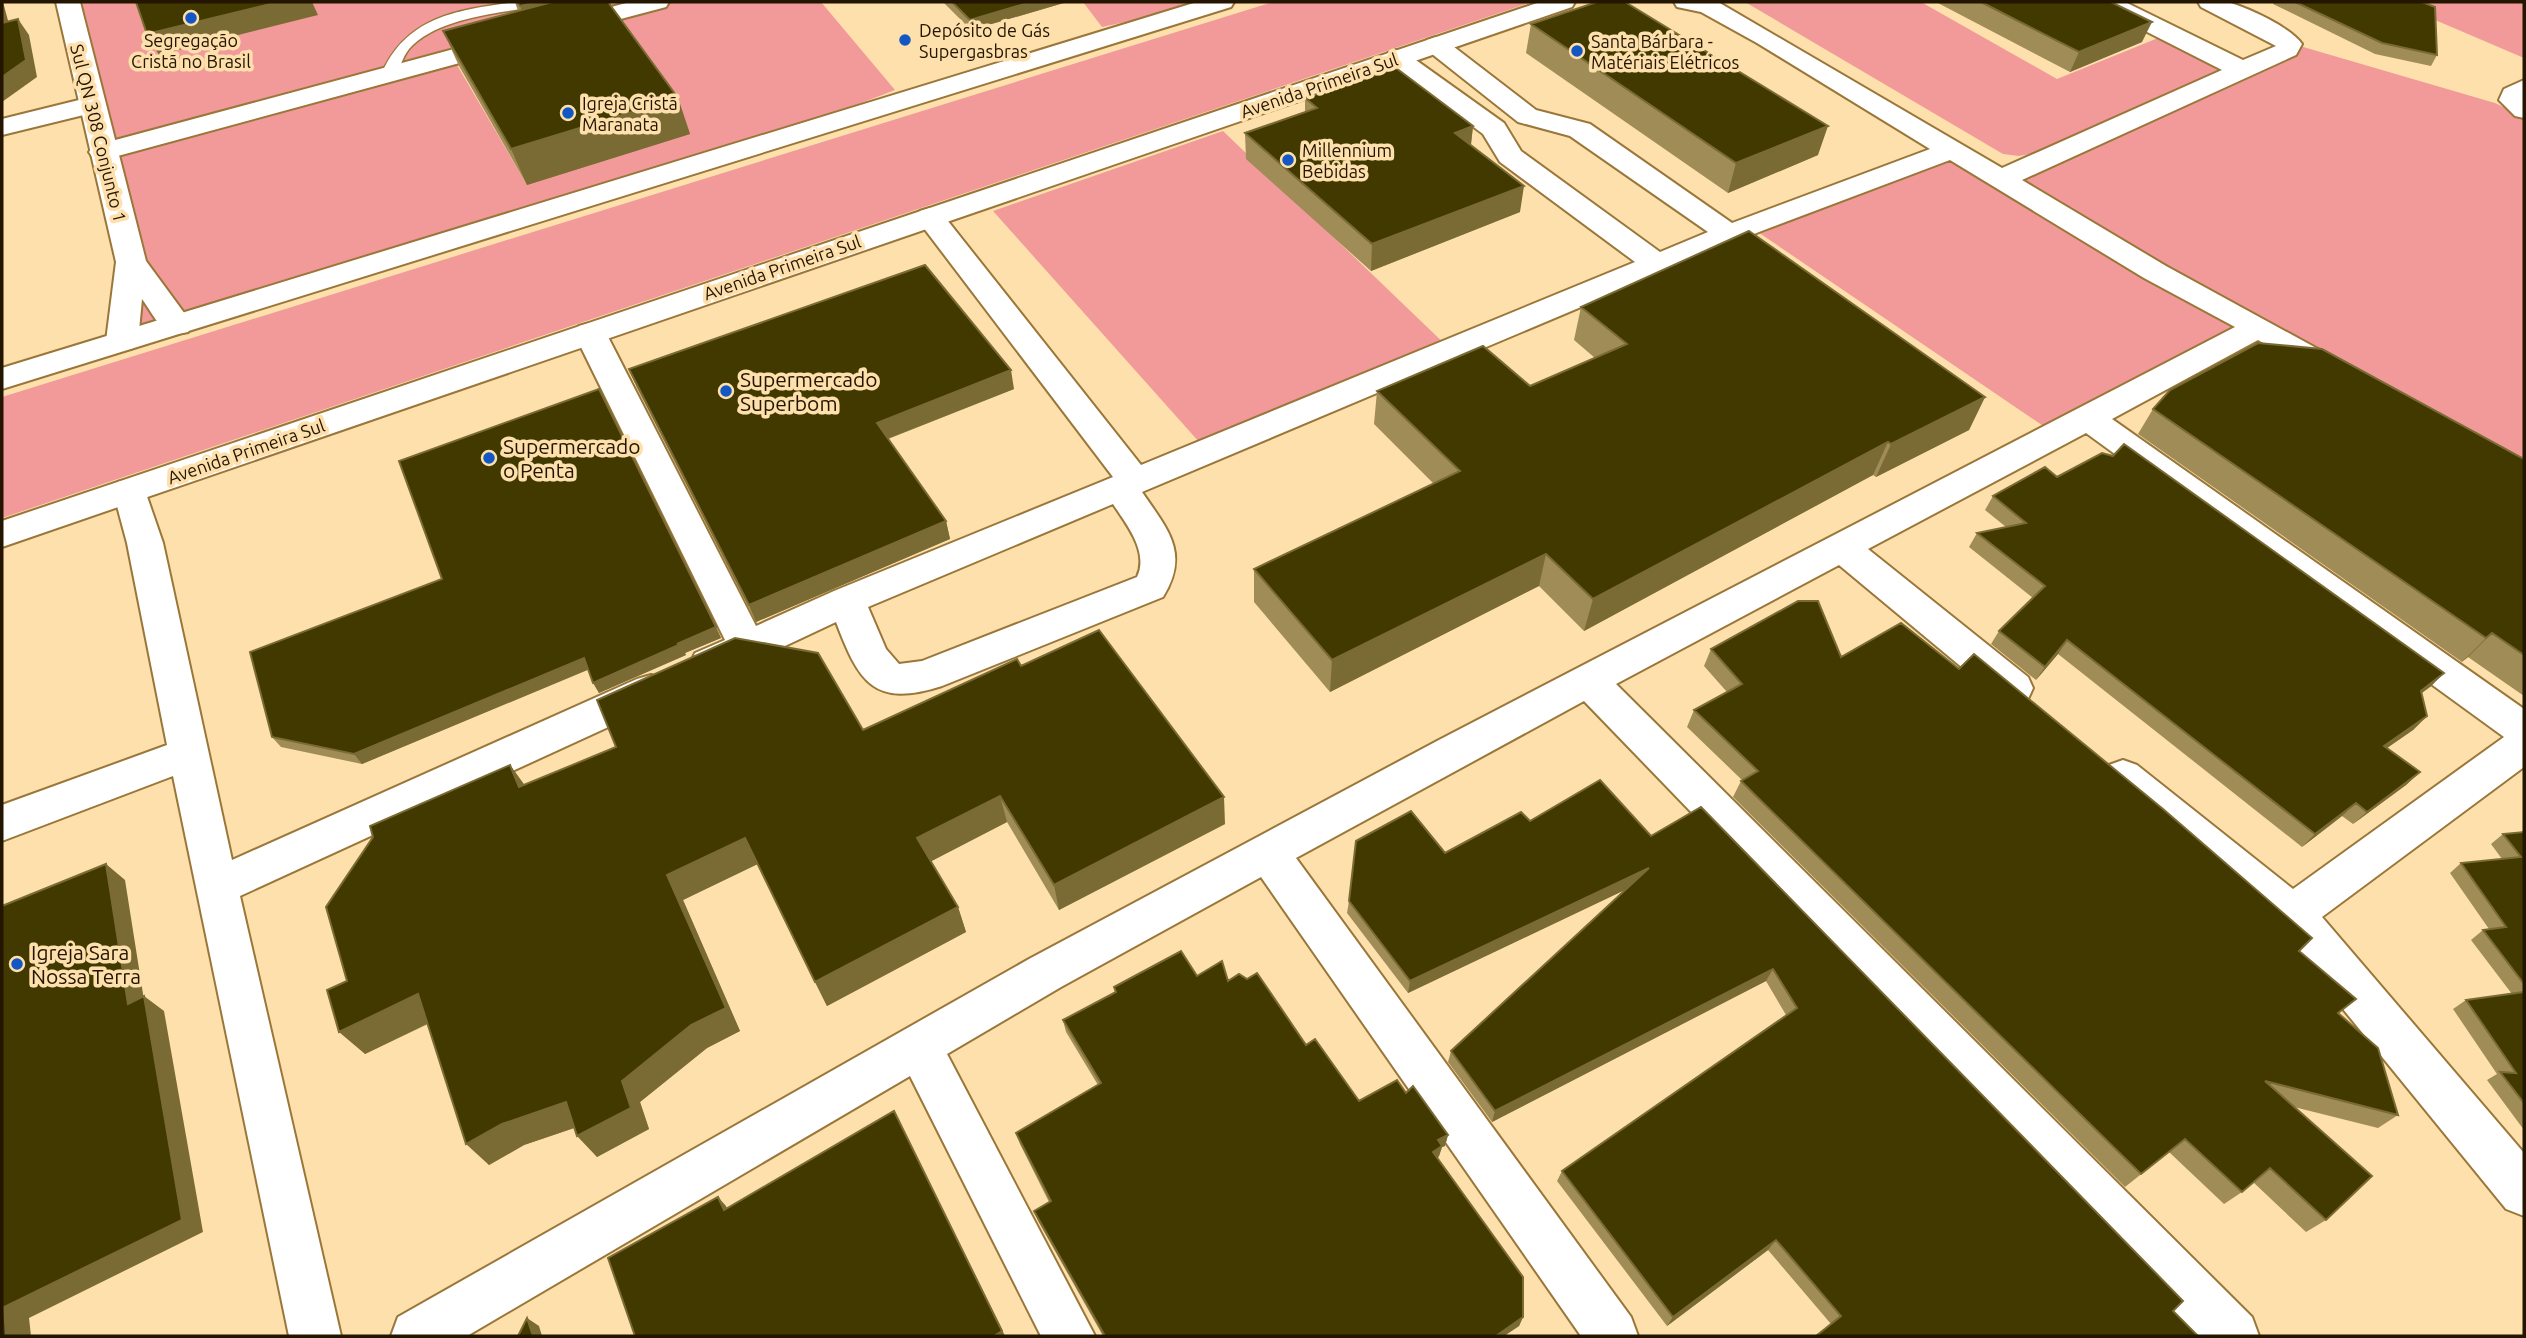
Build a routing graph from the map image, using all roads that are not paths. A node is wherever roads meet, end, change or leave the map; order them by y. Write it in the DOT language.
graph roads {
  1 [pos="70,2"];
  2 [pos="543,2"];
  3 [pos="657,2"];
  4 [pos="1222,2"];
  5 [pos="1563,2"];
  6 [pos="2107,2"];
  7 [pos="2210,2"];
  8 [pos="1700,3"];
  9 [pos="1436,45"];
  10 [pos="1397,58"];
  11 [pos="2242,70"];
  12 [pos="388,75"];
  13 [pos="2524,88"];
  14 [pos="91,105"];
  15 [pos="2524,110"];
  16 [pos="1527,116"];
  17 [pos="2,128"];
  18 [pos="1494,129"];
  19 [pos="1952,150"];
  20 [pos="103,152"];
  21 [pos="2001,179"];
  22 [pos="930,217"];
  23 [pos="1731,234"];
  24 [pos="131,262"];
  25 [pos="1658,265"];
  26 [pos="177,325"];
  27 [pos="2259,327"];
  28 [pos="590,333"];
  29 [pos="122,341"];
  30 [pos="2,379"];
  31 [pos="2363,387"];
  32 [pos="2087,417"];
  33 [pos="1128,484"];
  34 [pos="130,491"];
  35 [pos="2,534"];
  36 [pos="1842,548"];
  37 [pos="847,601"];
  38 [pos="747,647"];
  39 [pos="1589,682"];
  40 [pos="2046,714"];
  41 [pos="2524,730"];
  42 [pos="2524,745"];
  43 [pos="2088,749"];
  44 [pos="190,753"];
  45 [pos="2,823"];
  46 [pos="1269,854"];
  47 [pos="216,887"];
  48 [pos="2292,914"];
  49 [pos="918,1045"];
  50 [pos="2524,1191"];
  51 [pos="316,1336"];
  52 [pos="417,1336"];
  53 [pos="1069,1336"];
  54 [pos="1612,1336"];
  55 [pos="2233,1336"];
  1 -- 14 [label="street, Sul QN 308 Conjunto 1"];
  2 -- 12 [label="lane"];
  3 -- 12 [label="street"];
  4 -- 26 [label="street"];
  5 -- 9 [label="street, Avenida Primeira Sul"];
  6 -- 11 [label="street"];
  7 -- 11 [label="street"];
  8 -- 19 [label="street"];
  9 -- 10 [label="street, Avenida Primeira Sul"];
  9 -- 16 [label="street"];
  10 -- 18 [label="street"];
  10 -- 22 [label="street, Avenida Primeira Sul"];
  11 -- 21 [label="street"];
  12 -- 20 [label="street"];
  13 -- 15 [label="street"];
  14 -- 17 [label="street"];
  14 -- 20 [label="street, Sul QN 308 Conjunto 1"];
  16 -- 18 [label="street"];
  16 -- 23 [label="street"];
  18 -- 25 [label="street"];
  19 -- 21 [label="street"];
  19 -- 23 [label="street"];
  20 -- 24 [label="street, Sul QN 308 Conjunto 1"];
  21 -- 27 [label="street"];
  22 -- 28 [label="street, Avenida Primeira Sul"];
  22 -- 33 [label="street"];
  23 -- 25 [label="street"];
  24 -- 26 [label="street, Sul QN 308 Conjunto 1"];
  24 -- 29 [label="street, Sul QN 308 Conjunto 1"];
  25 -- 33 [label="street"];
  26 -- 29 [label="street"];
  27 -- 31 [label="street"];
  27 -- 32 [label="street"];
  28 -- 34 [label="street, Avenida Primeira Sul"];
  28 -- 38 [label="street"];
  29 -- 30 [label="street"];
  32 -- 36 [label="street"];
  32 -- 41 [label="street"];
  33 -- 37 [label="street"];
  33 -- 37 [label="street"];
  34 -- 35 [label="street, Avenida Primeira Sul"];
  34 -- 44 [label="street"];
  36 -- 39 [label="street"];
  36 -- 40 [label="street"];
  37 -- 38 [label="street"];
  38 -- 47 [label="street"];
  39 -- 46 [label="street"];
  39 -- 55 [label="street"];
  42 -- 48 [label="street"];
  43 -- 48 [label="street"];
  44 -- 45 [label="street"];
  44 -- 47 [label="street"];
  46 -- 49 [label="street"];
  46 -- 54 [label="street"];
  47 -- 51 [label="street"];
  48 -- 50 [label="street"];
  49 -- 52 [label="street"];
  49 -- 53 [label="street"];
}
